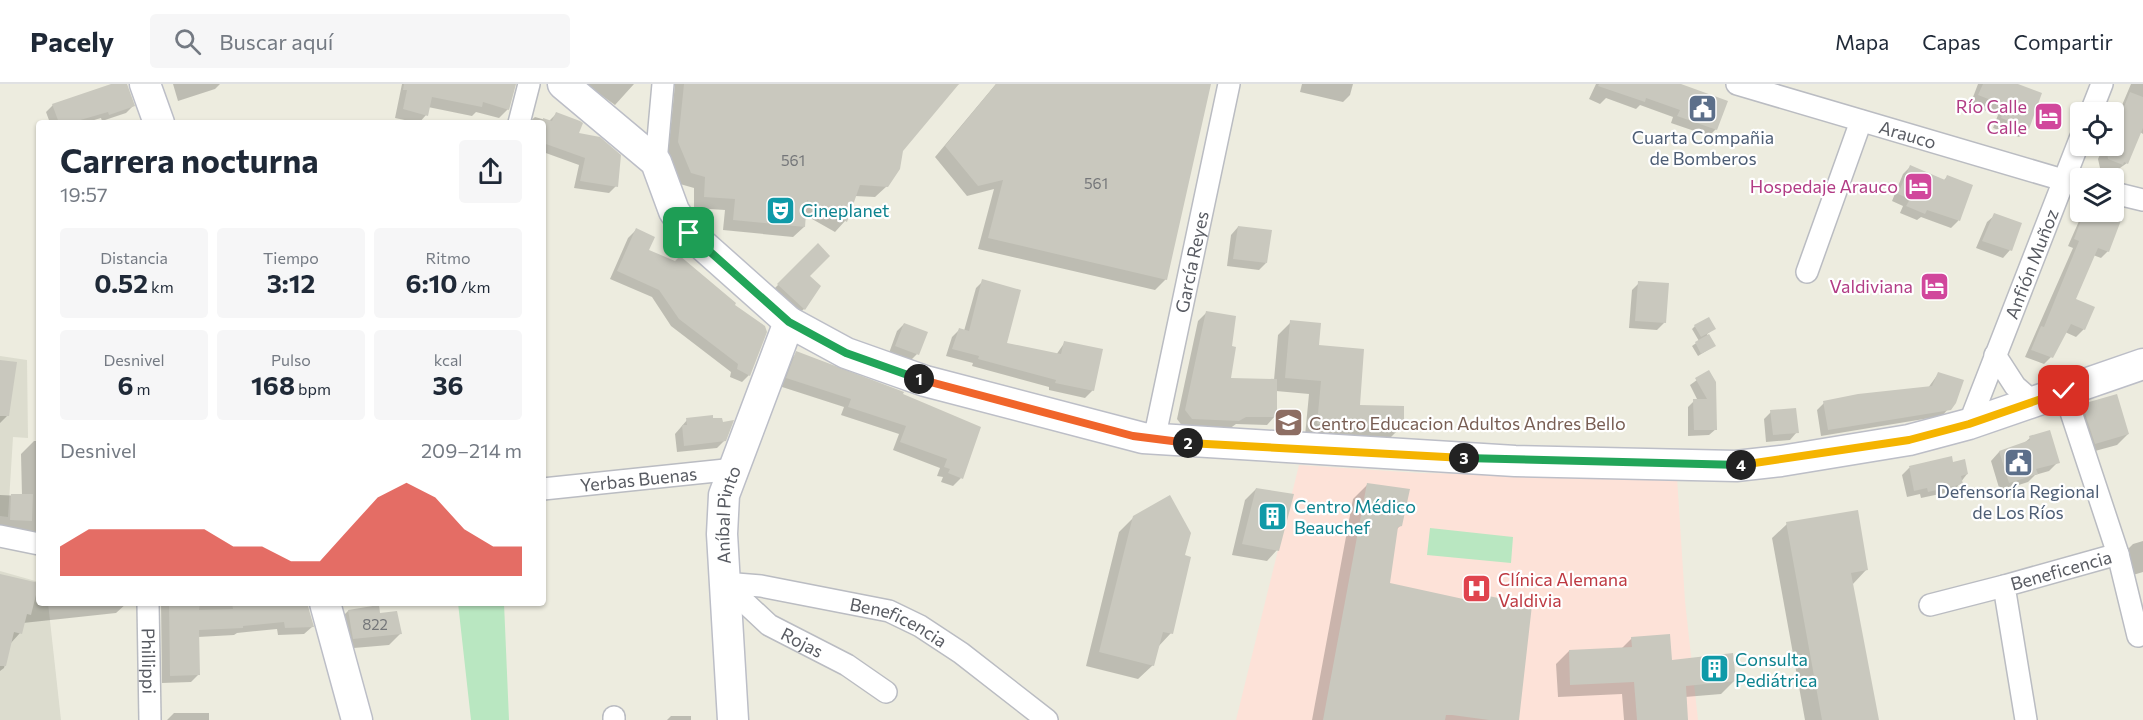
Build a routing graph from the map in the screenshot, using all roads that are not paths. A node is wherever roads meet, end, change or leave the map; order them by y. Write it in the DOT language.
graph roads {
  1 [pos="145,84"];
  2 [pos="529,84"];
  3 [pos="563,84"];
  4 [pos="663,84"];
  5 [pos="1229,84"];
  6 [pos="1737,84"];
  7 [pos="2102,84"];
  8 [pos="2095,102"];
  9 [pos="158,120"];
  10 [pos="520,120"];
  11 [pos="1861,121"];
  12 [pos="656,162"];
  13 [pos="2070,182"];
  14 [pos="2070,187"];
  15 [pos="2124,195"];
  16 [pos="2143,200"];
  17 [pos="1807,272"];
  18 [pos="789,322"];
  19 [pos="1995,356"];
  20 [pos="2143,364"];
  21 [pos="2064,391"];
  22 [pos="2032,401"];
  23 [pos="1969,424"];
  24 [pos="1154,440"];
  25 [pos="735,469"];
  26 [pos="546,489"];
  27 [pos="0,536"];
  28 [pos="36,543"];
  29 [pos="2118,554"];
  30 [pos="724,583"];
  31 [pos="2004,586"];
  32 [pos="1930,605"];
  33 [pos="148,606"];
  34 [pos="326,606"];
  35 [pos="2143,634"];
  36 [pos="886,692"];
  37 [pos="150,720"];
  38 [pos="357,720"];
  39 [pos="733,720"];
  40 [pos="1047,720"];
  41 [pos="2026,720"];
  1 -- 9 [label="main road"];
  2 -- 10 [label="street"];
  3 -- 12 [label="main road"];
  4 -- 12 [label="street"];
  5 -- 24 [label="street, García Reyes"];
  6 -- 11 [label="street, Arauco"];
  7 -- 8 [label="street"];
  11 -- 13 [label="street, Arauco"];
  11 -- 17 [label="street"];
  12 -- 18 [label="main road"];
  14 -- 19 [label="street, Anfión Muñoz"];
  15 -- 16 [label="street"];
  18 -- 24 [label="main road"];
  18 -- 25 [label="main road, Aníbal Pinto"];
  19 -- 22 [label="street"];
  19 -- 23 [label="street, Anfión Muñoz"];
  20 -- 21 [label="main road"];
  21 -- 22 [label="main road"];
  21 -- 29 [label="street, Beneficencia"];
  22 -- 23 [label="main road"];
  23 -- 24 [label="main road"];
  25 -- 26 [label="street, Yerbas Buenas"];
  25 -- 30 [label="main road, Aníbal Pinto"];
  27 -- 28 [label="street"];
  29 -- 31 [label="street, Beneficencia"];
  29 -- 35 [label="street"];
  30 -- 36 [label="street, Rojas"];
  30 -- 39 [label="main road, Aníbal Pinto"];
  30 -- 40 [label="street, Beneficencia"];
  31 -- 32 [label="street"];
  31 -- 41 [label="street, Beneficencia"];
  33 -- 37 [label="street, Phillippi"];
  34 -- 38 [label="main road"];
}
